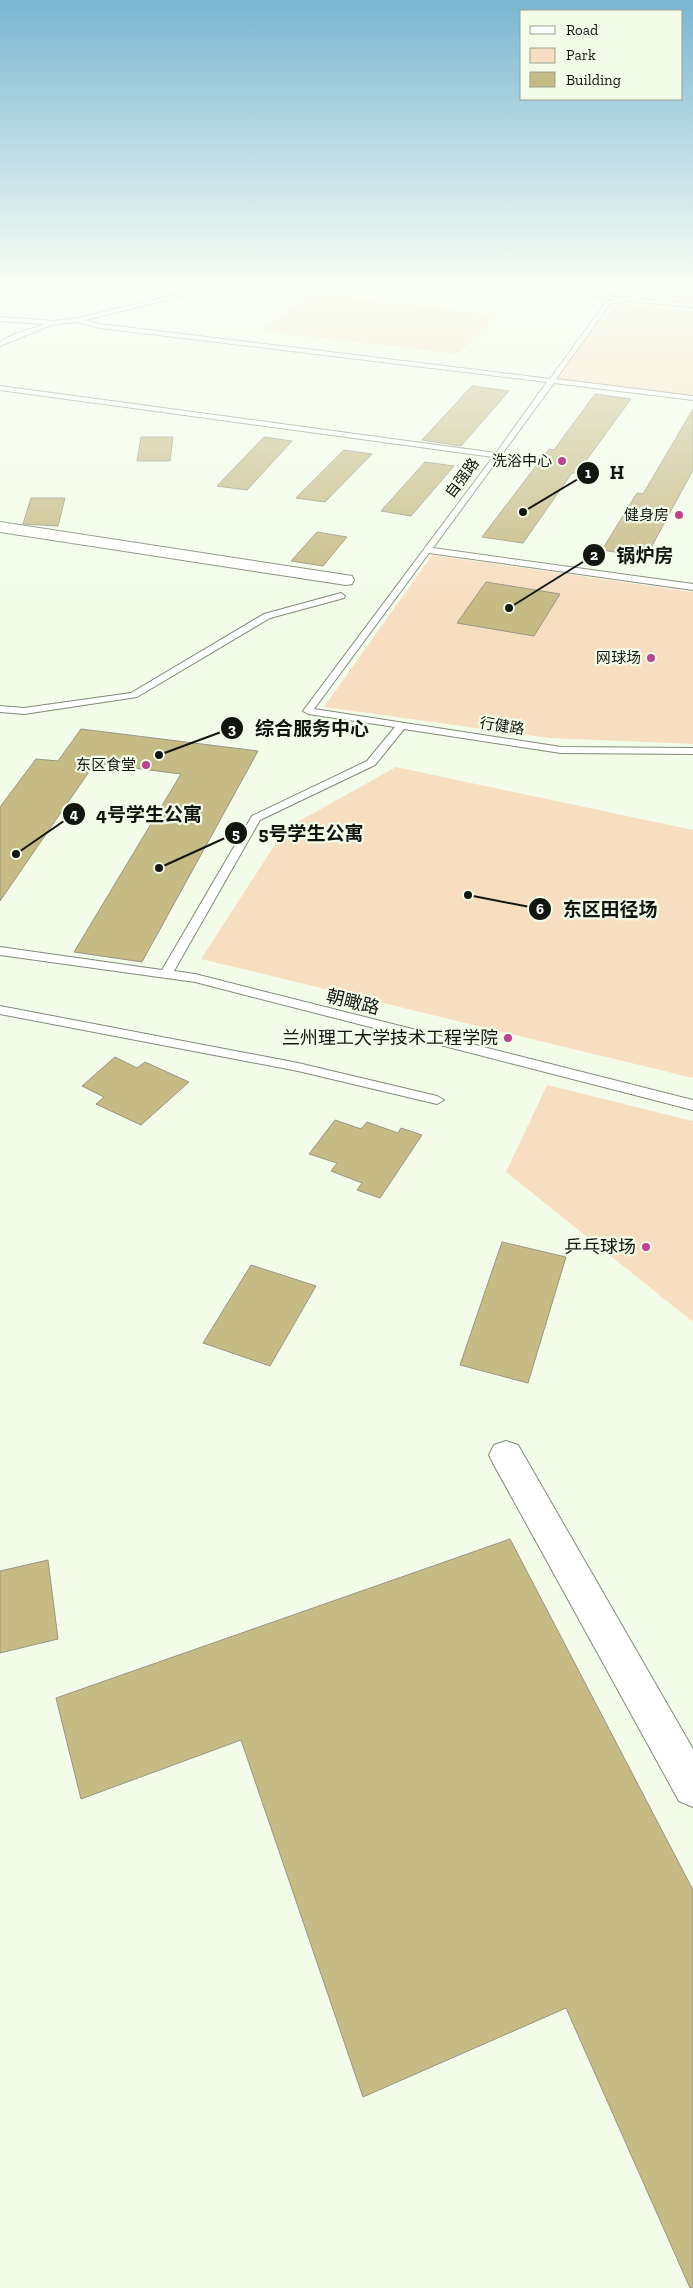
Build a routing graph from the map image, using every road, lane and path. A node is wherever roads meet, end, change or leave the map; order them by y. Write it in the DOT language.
graph roads {
  1 [pos="0,388"];
  2 [pos="546,388"];
  3 [pos="602,388"];
  4 [pos="693,398"];
  5 [pos="496,455"];
  6 [pos="0,527"];
  7 [pos="426,550"];
  8 [pos="346,580"];
  9 [pos="693,587"];
  10 [pos="341,596"];
  11 [pos="0,709"];
  12 [pos="308,711"];
  13 [pos="402,725"];
  14 [pos="693,751"];
  15 [pos="0,951"];
  16 [pos="166,974"];
  17 [pos="0,1010"];
  18 [pos="437,1100"];
  19 [pos="693,1105"];
  20 [pos="506,1455"];
  21 [pos="693,1787"];
  1 -- 5 [label="lane"];
  2 -- 5 [label="lane, 自强路"];
  3 -- 4 [label="lane"];
  5 -- 7 [label="lane, 自强路"];
  6 -- 8 [label="street"];
  7 -- 9 [label="lane"];
  7 -- 12 [label="lane, 自强路"];
  10 -- 11 [label="lane"];
  12 -- 13 [label="lane, 行健路"];
  13 -- 14 [label="lane, 行健路"];
  13 -- 16 [label="lane"];
  15 -- 16 [label="lane, 朝瞰路"];
  16 -- 19 [label="lane, 朝瞰路"];
  17 -- 18 [label="lane"];
  20 -- 21 [label="street"];
}
